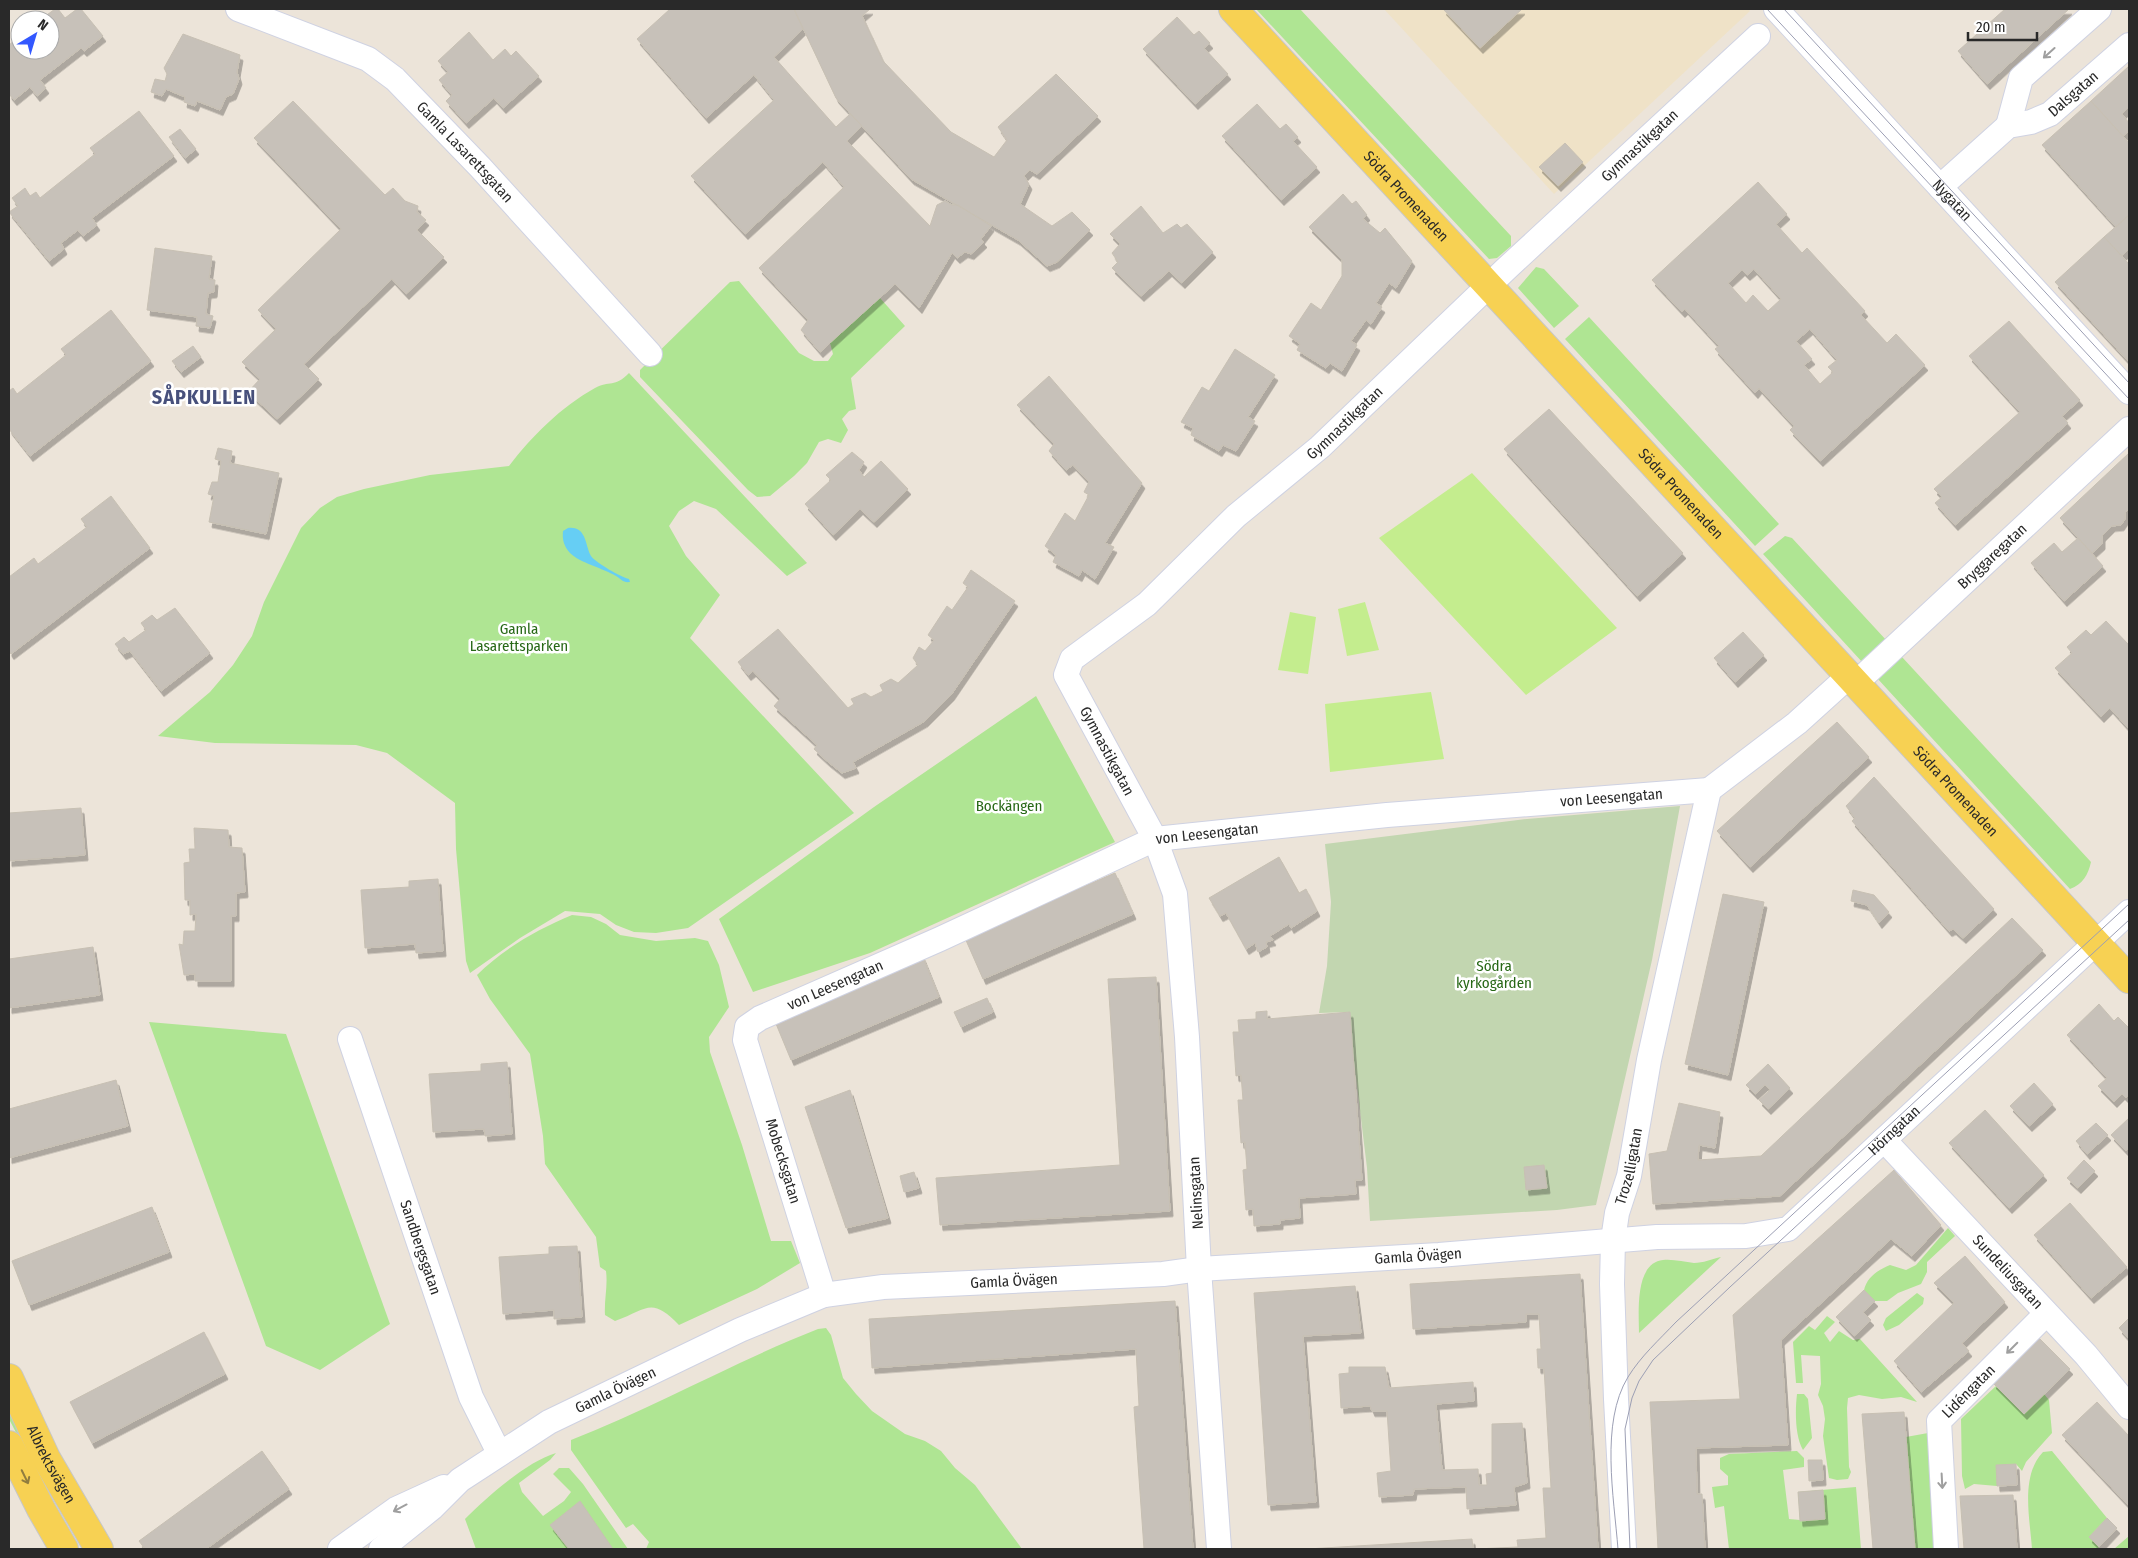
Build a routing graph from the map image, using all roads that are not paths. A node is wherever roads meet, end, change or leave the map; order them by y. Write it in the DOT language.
graph roads {
  1 [pos="238,9"];
  2 [pos="1233,9"];
  3 [pos="1776,9"];
  4 [pos="2099,9"];
  5 [pos="263,13"];
  6 [pos="1758,36"];
  7 [pos="2129,45"];
  8 [pos="2008,126"];
  9 [pos="1940,187"];
  10 [pos="1489,286"];
  11 [pos="650,354"];
  12 [pos="2129,392"];
  13 [pos="2129,429"];
  14 [pos="1853,680"];
  15 [pos="1709,790"];
  16 [pos="1156,839"];
  17 [pos="2129,912"];
  18 [pos="2096,944"];
  19 [pos="2129,980"];
  20 [pos="747,1027"];
  21 [pos="350,1039"];
  22 [pos="1884,1140"];
  23 [pos="1613,1240"];
  24 [pos="1199,1269"];
  25 [pos="824,1294"];
  26 [pos="2046,1314"];
  27 [pos="9,1378"];
  28 [pos="2129,1407"];
  29 [pos="9,1445"];
  30 [pos="499,1453"];
  31 [pos="460,1480"];
  32 [pos="64,1549"];
  33 [pos="99,1549"];
  34 [pos="340,1549"];
  35 [pos="382,1549"];
  36 [pos="1219,1549"];
  37 [pos="1624,1549"];
  38 [pos="1946,1549"];
  1 -- 5 [label="street, Gamla Lasarettsgatan"];
  2 -- 10 [label="main road, Södra Promenaden"];
  3 -- 9 [label="street, Nygatan"];
  4 -- 8 [label="street, one-way"];
  5 -- 11 [label="street, Gamla Lasarettsgatan"];
  6 -- 10 [label="street, Gymnastikgatan"];
  7 -- 8 [label="street, Dalsgatan"];
  8 -- 9 [label="street"];
  9 -- 12 [label="street, Nygatan"];
  10 -- 14 [label="main road, Södra Promenaden"];
  10 -- 16 [label="street, Gymnastikgatan"];
  13 -- 14 [label="street, Bryggaregatan"];
  14 -- 15 [label="street, Bryggaregatan"];
  14 -- 18 [label="main road, Södra Promenaden"];
  15 -- 16 [label="street, von Leesengatan"];
  15 -- 23 [label="street, Trozelligatan"];
  16 -- 20 [label="street, von Leesengatan"];
  16 -- 24 [label="street, Nelinsgatan"];
  17 -- 18 [label="street, Hörngatan"];
  18 -- 19 [label="main road, Södra Promenaden"];
  18 -- 22 [label="street, Hörngatan"];
  20 -- 25 [label="street, Mobecksgatan"];
  21 -- 30 [label="street, Sandbergsgatan"];
  22 -- 23 [label="street, Hörngatan"];
  22 -- 26 [label="street, Sundeliusgatan"];
  23 -- 24 [label="street, Gamla Övägen"];
  23 -- 37 [label="street, Trozelligatan"];
  24 -- 25 [label="street, Gamla Övägen"];
  24 -- 36 [label="street, Nelinsgatan"];
  25 -- 30 [label="street, Gamla Övägen"];
  26 -- 28 [label="street, Sundeliusgatan"];
  26 -- 38 [label="street, Lidéngatan, one-way"];
  27 -- 33 [label="main road, Albrektsvägen"];
  29 -- 32 [label="main road, Albrektsvägen, one-way"];
  30 -- 31 [label="street, Gamla Övägen"];
  31 -- 34 [label="street, Gamla Övägen, one-way"];
  31 -- 35 [label="street, Gamla Övägen"];
}
